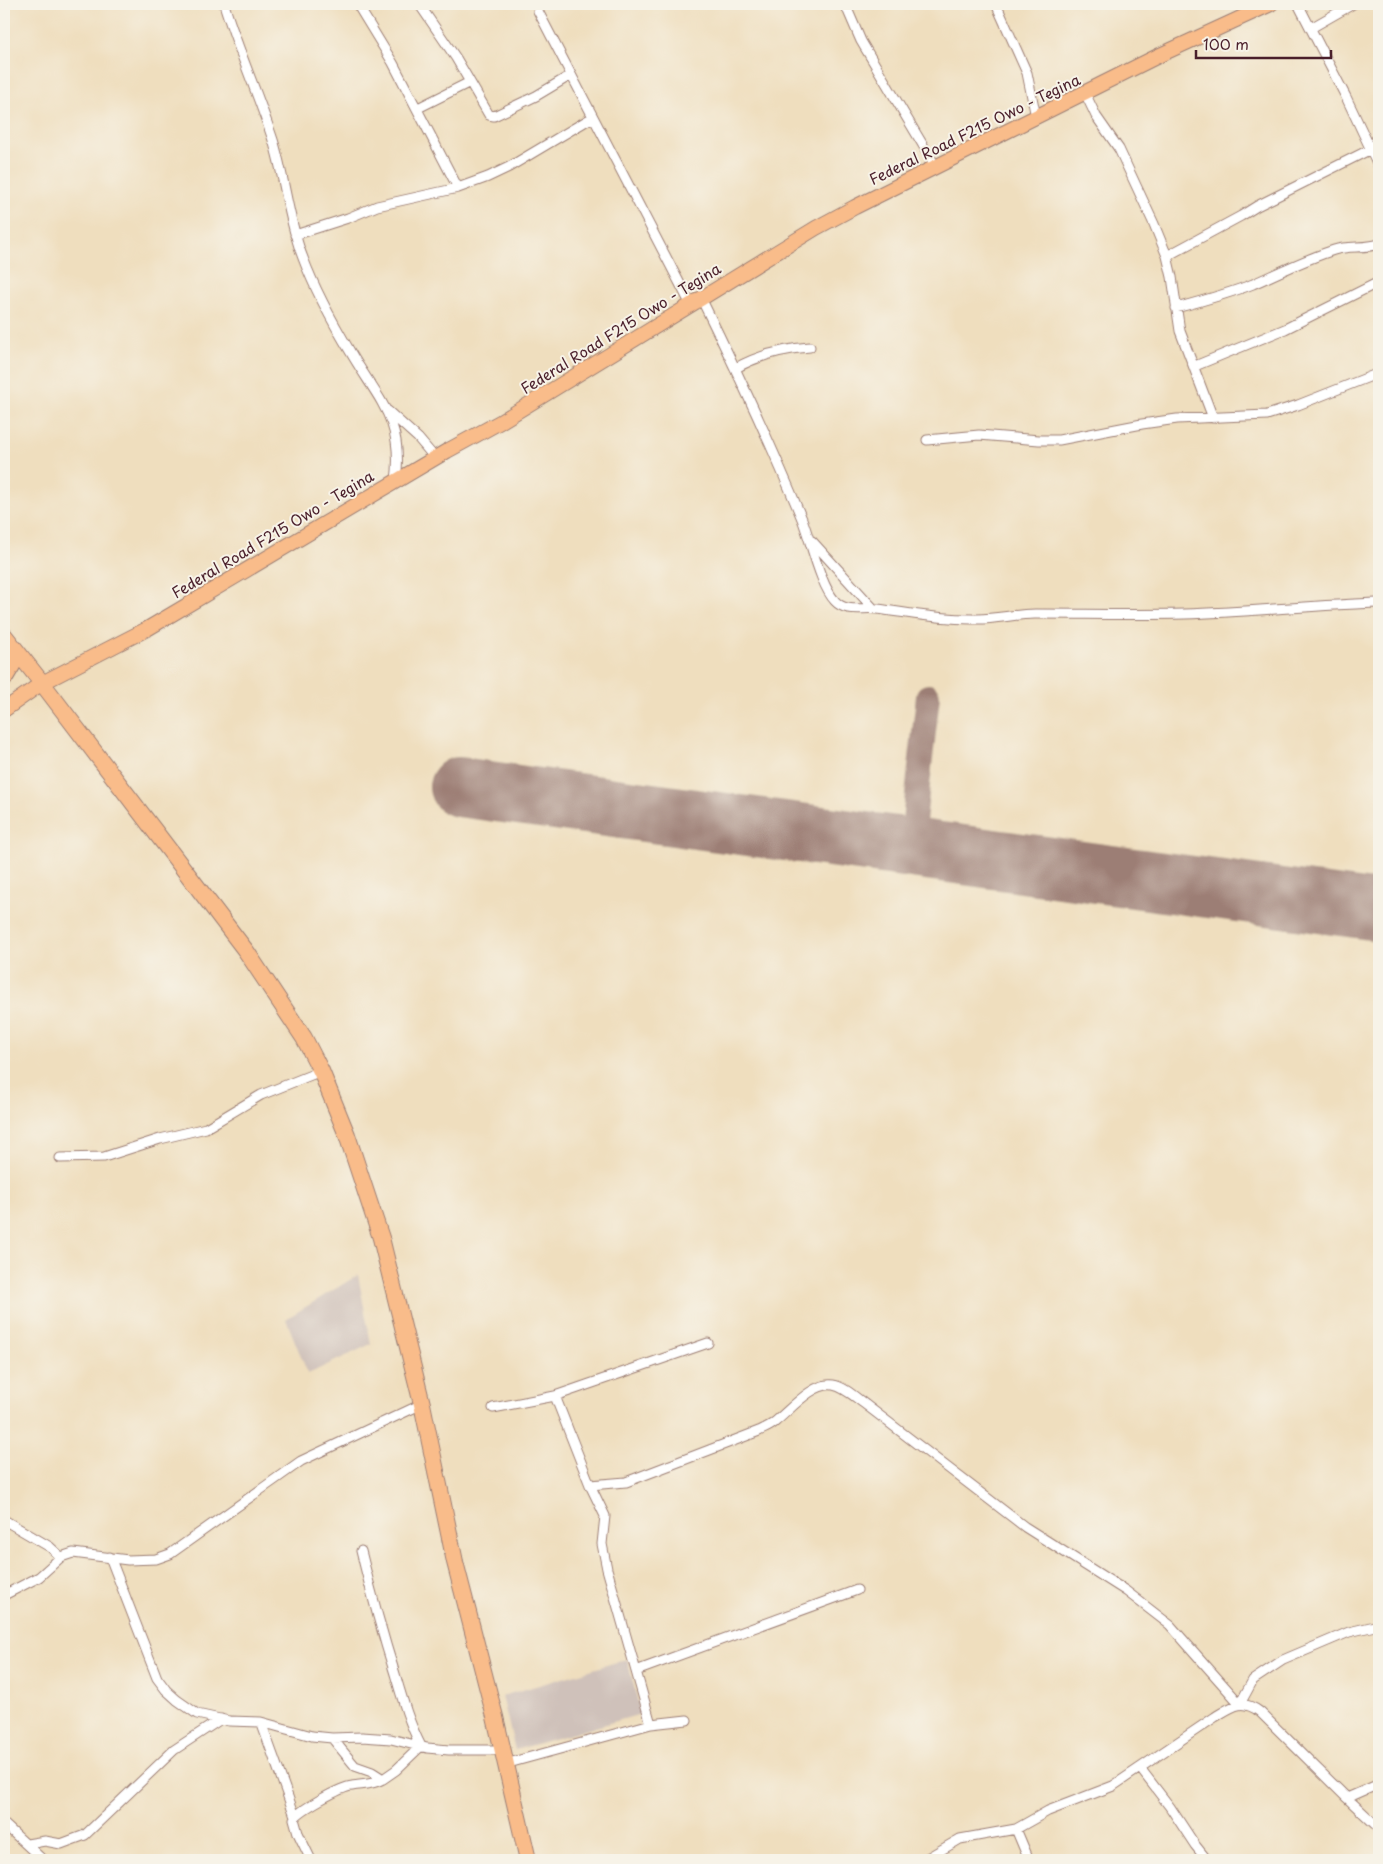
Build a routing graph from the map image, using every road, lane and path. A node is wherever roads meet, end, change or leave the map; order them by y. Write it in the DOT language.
graph roads {
  1 [pos="357,4"];
  2 [pos="419,4"];
  3 [pos="845,4"];
  4 [pos="996,4"];
  5 [pos="1270,4"];
  6 [pos="1298,4"];
  7 [pos="1353,4"];
  8 [pos="226,6"];
  9 [pos="538,11"];
  10 [pos="1311,28"];
  11 [pos="571,75"];
  12 [pos="470,82"];
  13 [pos="1085,93"];
  14 [pos="418,108"];
  15 [pos="593,117"];
  16 [pos="1036,118"];
  17 [pos="1371,149"];
  18 [pos="936,167"];
  19 [pos="1379,167"];
  20 [pos="458,188"];
  21 [pos="295,235"];
  22 [pos="1379,244"];
  23 [pos="1167,256"];
  24 [pos="1379,282"];
  25 [pos="696,302"];
  26 [pos="1176,308"];
  27 [pos="810,347"];
  28 [pos="1195,366"];
  29 [pos="736,368"];
  30 [pos="1379,373"];
  31 [pos="388,411"];
  32 [pos="1213,418"];
  33 [pos="928,440"];
  34 [pos="435,458"];
  35 [pos="396,481"];
  36 [pos="810,539"];
  37 [pos="1379,603"];
  38 [pos="873,608"];
  39 [pos="4,635"];
  40 [pos="19,654"];
  41 [pos="4,679"];
  42 [pos="42,683"];
  43 [pos="4,710"];
  44 [pos="321,1070"];
  45 [pos="60,1158"];
  46 [pos="708,1343"];
  47 [pos="555,1396"];
  48 [pos="422,1404"];
  49 [pos="492,1408"];
  50 [pos="590,1485"];
  51 [pos="4,1520"];
  52 [pos="362,1551"];
  53 [pos="110,1557"];
  54 [pos="61,1558"];
  55 [pos="857,1590"];
  56 [pos="4,1595"];
  57 [pos="1379,1625"];
  58 [pos="636,1671"];
  59 [pos="1240,1704"];
  60 [pos="221,1719"];
  61 [pos="687,1720"];
  62 [pos="261,1722"];
  63 [pos="651,1724"];
  64 [pos="332,1738"];
  65 [pos="421,1746"];
  66 [pos="503,1757"];
  67 [pos="1140,1768"];
  68 [pos="383,1779"];
  69 [pos="1379,1784"];
  70 [pos="1347,1798"];
  71 [pos="296,1816"];
  72 [pos="4,1824"];
  73 [pos="1379,1828"];
  74 [pos="1016,1829"];
  75 [pos="27,1844"];
  76 [pos="44,1860"];
  77 [pos="312,1860"];
  78 [pos="528,1860"];
  79 [pos="924,1860"];
  80 [pos="1029,1860"];
  81 [pos="1208,1860"];
  1 -- 14 [label="street"];
  2 -- 12 [label="street"];
  3 -- 18 [label="street"];
  4 -- 16 [label="street"];
  5 -- 13 [label="main road, Federal Road F215 Owo - Tegina"];
  6 -- 10 [label="street"];
  7 -- 10 [label="street"];
  8 -- 21 [label="street"];
  9 -- 11 [label="street"];
  10 -- 17 [label="street"];
  11 -- 12 [label="street"];
  11 -- 15 [label="street"];
  12 -- 14 [label="street"];
  13 -- 16 [label="main road, Federal Road F215 Owo - Tegina"];
  13 -- 23 [label="street"];
  14 -- 20 [label="street"];
  15 -- 20 [label="street"];
  15 -- 25 [label="street"];
  16 -- 18 [label="main road, Federal Road F215 Owo - Tegina"];
  17 -- 19 [label="street"];
  17 -- 23 [label="street"];
  18 -- 25 [label="main road, Federal Road F215 Owo - Tegina"];
  20 -- 21 [label="street"];
  21 -- 31 [label="street"];
  22 -- 26 [label="street"];
  23 -- 26 [label="street"];
  24 -- 28 [label="street"];
  25 -- 29 [label="street"];
  25 -- 34 [label="main road, Federal Road F215 Owo - Tegina"];
  26 -- 28 [label="street"];
  27 -- 29 [label="street"];
  28 -- 32 [label="street"];
  29 -- 36 [label="street"];
  30 -- 32 [label="street"];
  31 -- 34 [label="street"];
  31 -- 35 [label="street"];
  32 -- 33 [label="street"];
  34 -- 35 [label="main road, Federal Road F215 Owo - Tegina"];
  35 -- 42 [label="main road, Federal Road F215 Owo - Tegina"];
  36 -- 38 [label="street"];
  36 -- 38 [label="street"];
  37 -- 38 [label="street"];
  39 -- 40 [label="highway"];
  40 -- 41 [label="highway"];
  40 -- 42 [label="highway"];
  42 -- 43 [label="main road, Federal Road F215 Owo - Tegina"];
  42 -- 44 [label="highway"];
  44 -- 45 [label="street"];
  44 -- 48 [label="highway"];
  46 -- 47 [label="street"];
  47 -- 49 [label="street"];
  47 -- 50 [label="street"];
  48 -- 53 [label="street"];
  48 -- 66 [label="highway"];
  50 -- 58 [label="street"];
  50 -- 59 [label="street"];
  51 -- 54 [label="street"];
  52 -- 65 [label="street"];
  53 -- 54 [label="street"];
  53 -- 60 [label="street"];
  54 -- 56 [label="street"];
  55 -- 58 [label="street"];
  57 -- 59 [label="street"];
  58 -- 63 [label="street"];
  59 -- 67 [label="street"];
  59 -- 70 [label="street"];
  60 -- 62 [label="street"];
  60 -- 75 [label="street"];
  61 -- 63 [label="street"];
  62 -- 64 [label="street"];
  62 -- 71 [label="street"];
  63 -- 66 [label="street"];
  64 -- 65 [label="street"];
  64 -- 68 [label="street"];
  65 -- 66 [label="street"];
  65 -- 68 [label="street"];
  66 -- 78 [label="highway"];
  67 -- 74 [label="street"];
  67 -- 81 [label="street"];
  68 -- 71 [label="street"];
  69 -- 70 [label="street"];
  70 -- 73 [label="street"];
  71 -- 77 [label="street"];
  72 -- 75 [label="street"];
  74 -- 79 [label="street"];
  74 -- 80 [label="street"];
  75 -- 76 [label="street"];
}
